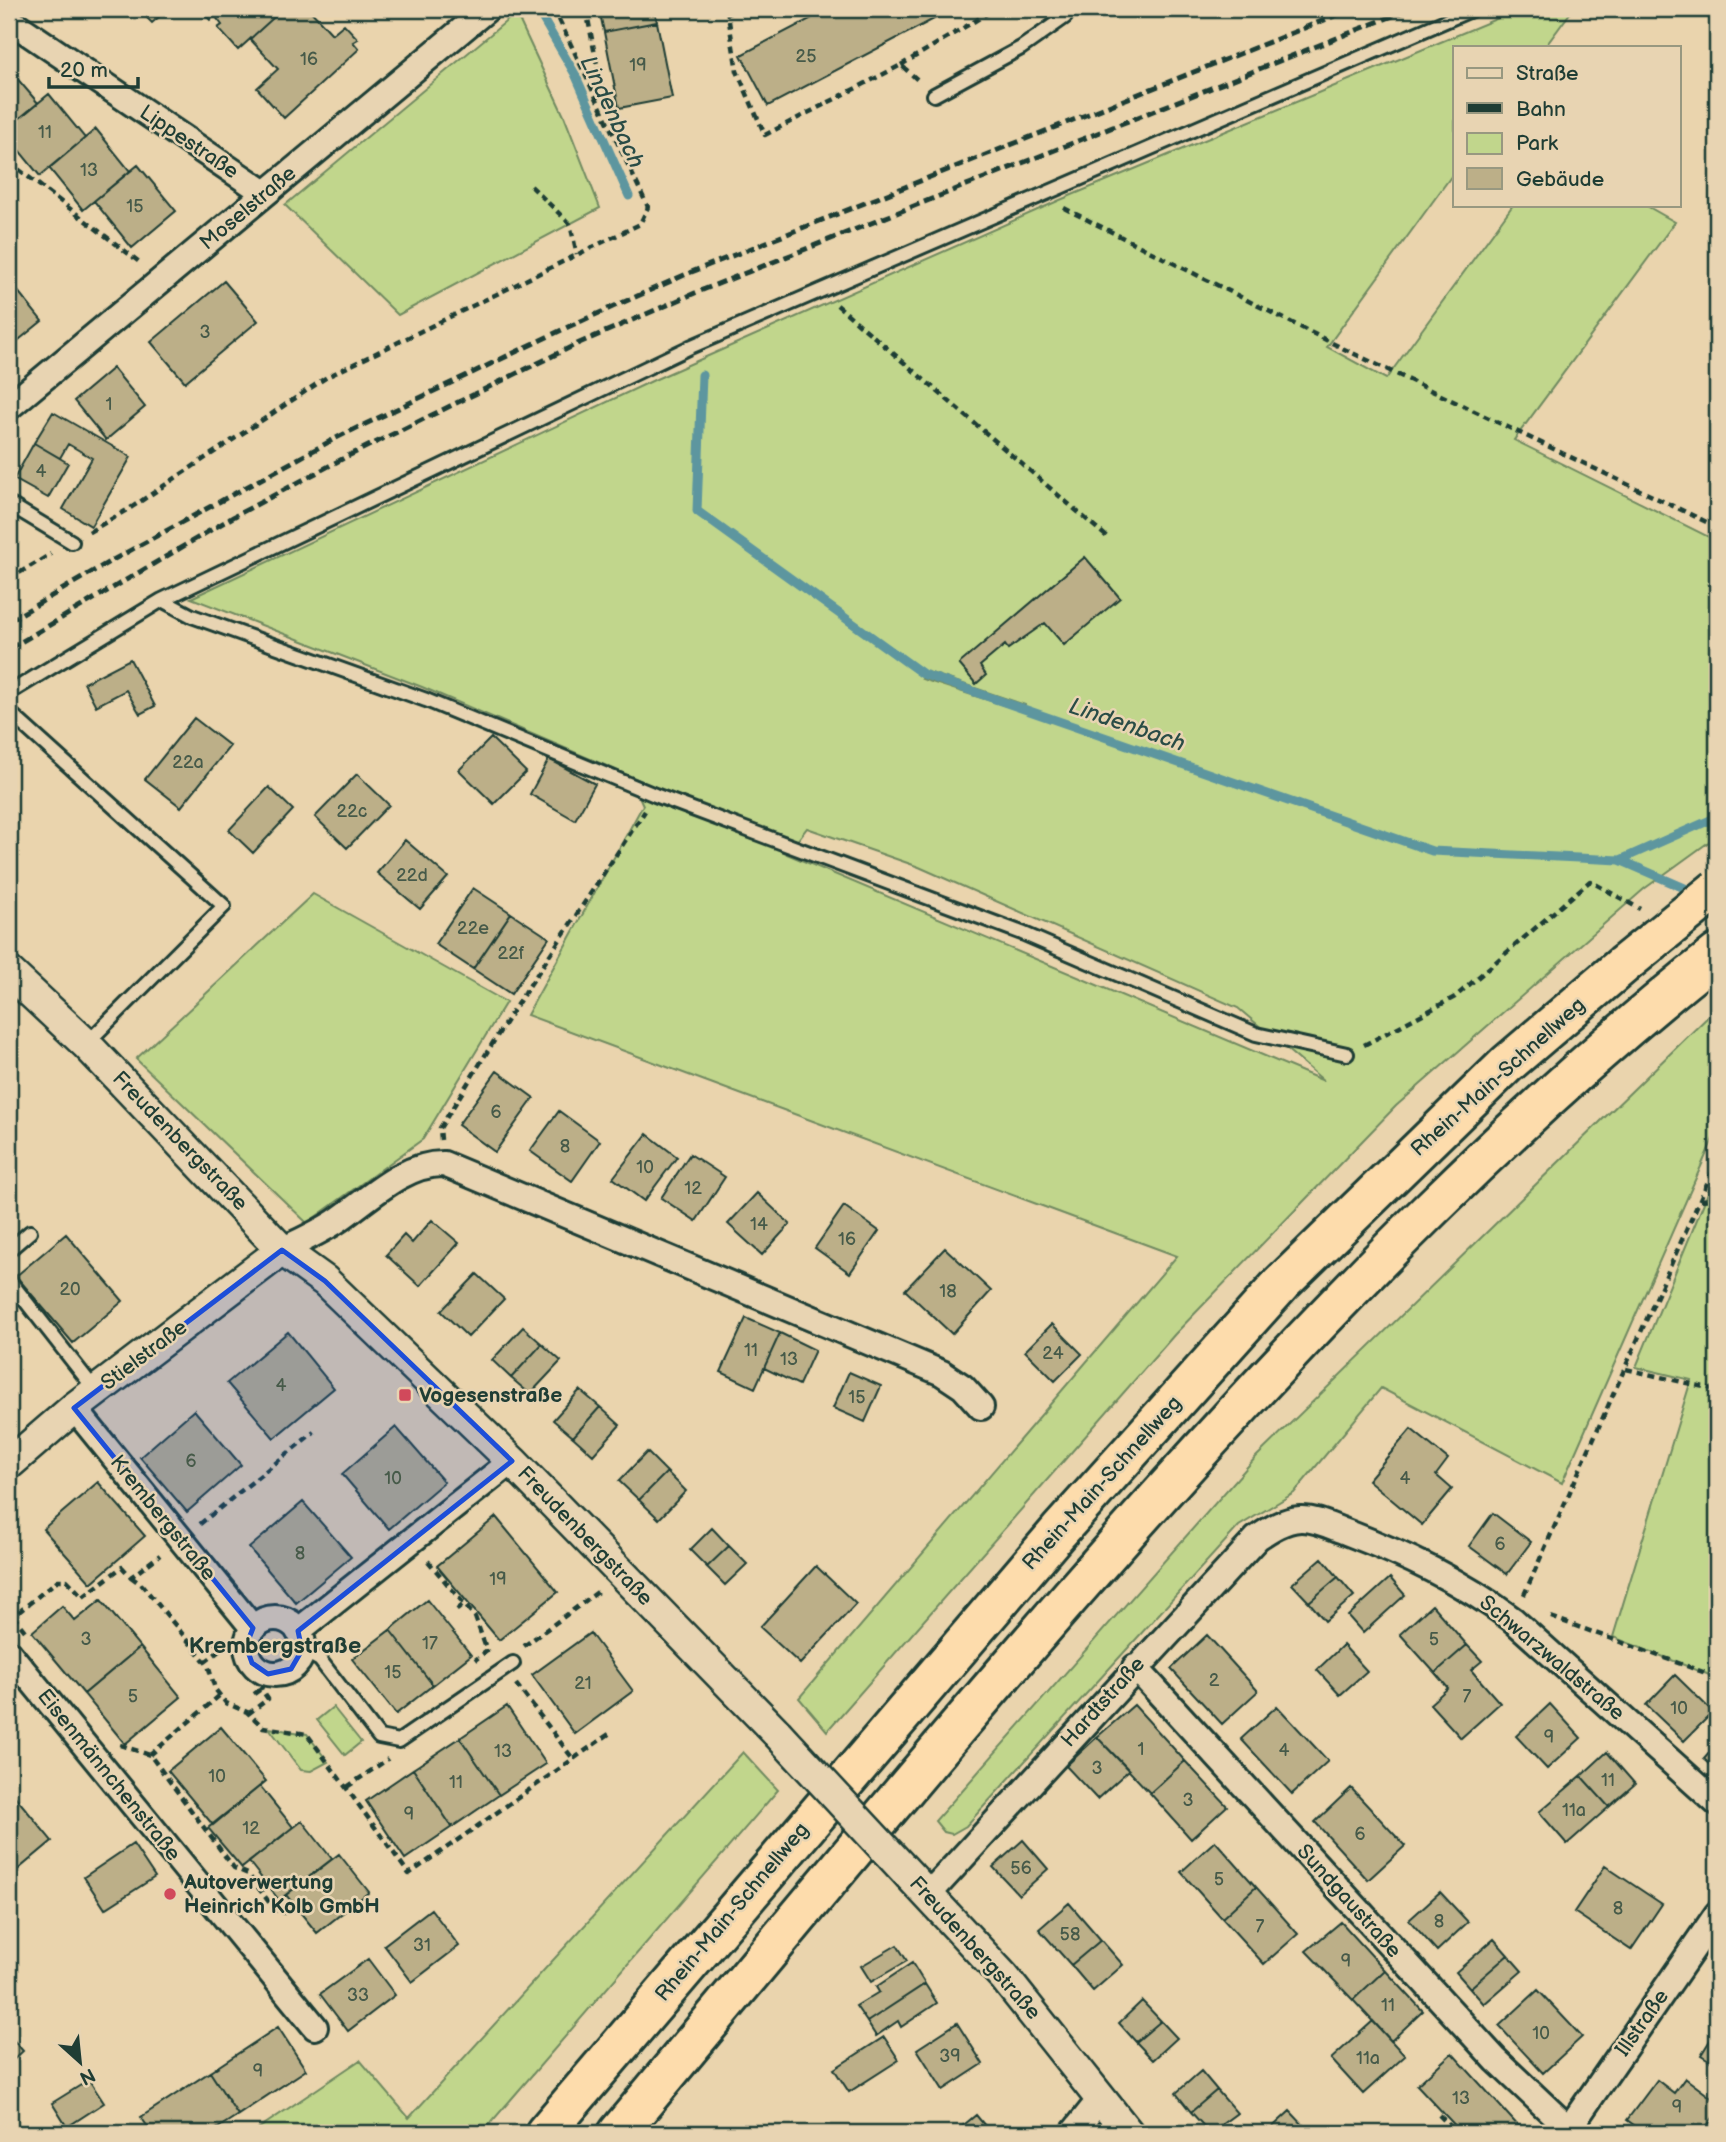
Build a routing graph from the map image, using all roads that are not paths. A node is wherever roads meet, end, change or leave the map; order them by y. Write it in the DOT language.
graph roads {
  1 [pos="1069,9"];
  2 [pos="1473,9"];
  3 [pos="473,13"];
  4 [pos="9,20"];
  5 [pos="934,95"];
  6 [pos="265,193"];
  7 [pos="9,407"];
  8 [pos="9,504"];
  9 [pos="72,542"];
  10 [pos="162,600"];
  11 [pos="9,694"];
  12 [pos="9,712"];
  13 [pos="1717,889"];
  14 [pos="1717,954"];
  15 [pos="9,972"];
  16 [pos="86,1044"];
  17 [pos="1347,1054"];
  18 [pos="30,1232"];
  19 [pos="9,1250"];
  20 [pos="282,1250"];
  21 [pos="9,1280"];
  22 [pos="85,1400"];
  23 [pos="981,1408"];
  24 [pos="512,1461"];
  25 [pos="9,1464"];
  26 [pos="1289,1520"];
  27 [pos="253,1628"];
  28 [pos="300,1640"];
  29 [pos="9,1653"];
  30 [pos="508,1666"];
  31 [pos="1135,1667"];
  32 [pos="1717,1803"];
  33 [pos="919,1885"];
  34 [pos="1717,1914"];
  35 [pos="315,2028"];
  36 [pos="1101,2098"];
  37 [pos="1568,2131"];
  38 [pos="545,2133"];
  39 [pos="618,2133"];
  40 [pos="1073,2133"];
  41 [pos="1128,2133"];
  1 -- 5 [label="lane"];
  2 -- 10 [label="lane"];
  3 -- 6 [label="street, Moselstraße"];
  4 -- 6 [label="street, Lippestraße"];
  6 -- 7 [label="street, Moselstraße"];
  8 -- 9 [label="lane"];
  10 -- 11 [label="lane"];
  10 -- 17 [label="lane"];
  12 -- 16 [label="lane"];
  13 -- 38 [label="highway, Rhein-Main-Schnellweg, bridge"];
  14 -- 39 [label="highway"];
  15 -- 16 [label="street, Freudenbergstraße"];
  16 -- 20 [label="street, Freudenbergstraße"];
  18 -- 19 [label="lane"];
  20 -- 22 [label="street, Stielstraße"];
  20 -- 23 [label="street"];
  20 -- 24 [label="street, Freudenbergstraße"];
  21 -- 22 [label="lane"];
  22 -- 25 [label="street, Stielstraße"];
  22 -- 27 [label="street, Krembergstraße"];
  24 -- 28 [label="street"];
  24 -- 33 [label="street, Freudenbergstraße, bridge"];
  26 -- 31 [label="street, Hardtstraße"];
  26 -- 32 [label="street, Schwarzwaldstraße"];
  27 -- 28 [label="street"];
  27 -- 28 [label="street"];
  28 -- 30 [label="lane"];
  29 -- 35 [label="street, Eisenmännchenstraße"];
  31 -- 33 [label="street, Hardtstraße"];
  31 -- 37 [label="street, Sundgaustraße"];
  33 -- 36 [label="street, Freudenbergstraße"];
  34 -- 37 [label="street, Illstraße"];
  36 -- 40 [label="street"];
  36 -- 41 [label="street, Freudenbergstraße"];
}
